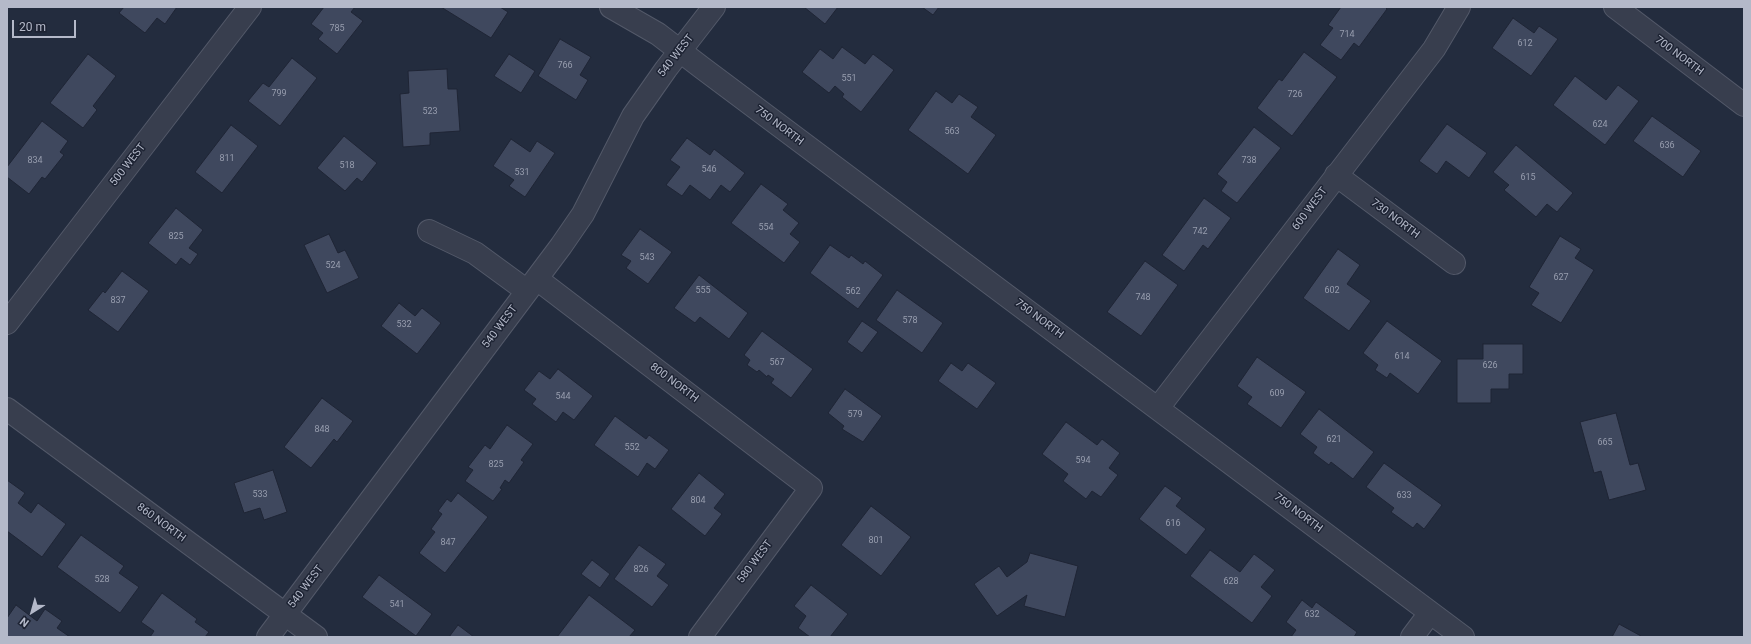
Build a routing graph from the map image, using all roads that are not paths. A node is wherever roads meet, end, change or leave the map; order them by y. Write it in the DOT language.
graph roads {
  1 [pos="250,7"];
  2 [pos="611,7"];
  3 [pos="714,7"];
  4 [pos="1459,7"];
  5 [pos="1615,7"];
  6 [pos="680,50"];
  7 [pos="1744,105"];
  8 [pos="1336,175"];
  9 [pos="429,231"];
  10 [pos="1454,263"];
  11 [pos="532,285"];
  12 [pos="7,323"];
  13 [pos="1158,408"];
  14 [pos="7,410"];
  15 [pos="811,488"];
  16 [pos="1430,613"];
  17 [pos="285,615"];
  18 [pos="268,637"];
  19 [pos="316,637"];
  20 [pos="700,637"];
  21 [pos="1412,637"];
  22 [pos="1463,637"];
  1 -- 12 [label="street, 500 WEST"];
  2 -- 6 [label="street, 750 NORTH"];
  3 -- 6 [label="street, 540 WEST"];
  4 -- 8 [label="street, 600 WEST"];
  5 -- 7 [label="street, 700 NORTH"];
  6 -- 11 [label="street, 540 WEST"];
  6 -- 13 [label="street, 750 NORTH"];
  8 -- 10 [label="street, 730 NORTH"];
  8 -- 13 [label="street, 600 WEST"];
  9 -- 11 [label="street, 800 NORTH"];
  11 -- 15 [label="street, 800 NORTH"];
  11 -- 17 [label="street, 540 WEST"];
  13 -- 16 [label="street, 750 NORTH"];
  14 -- 17 [label="street, 860 NORTH"];
  15 -- 20 [label="street, 580 WEST"];
  16 -- 21 [label="street"];
  16 -- 22 [label="street, 750 NORTH"];
  17 -- 18 [label="street, 540 WEST"];
  17 -- 19 [label="street, 860 NORTH"];
}
